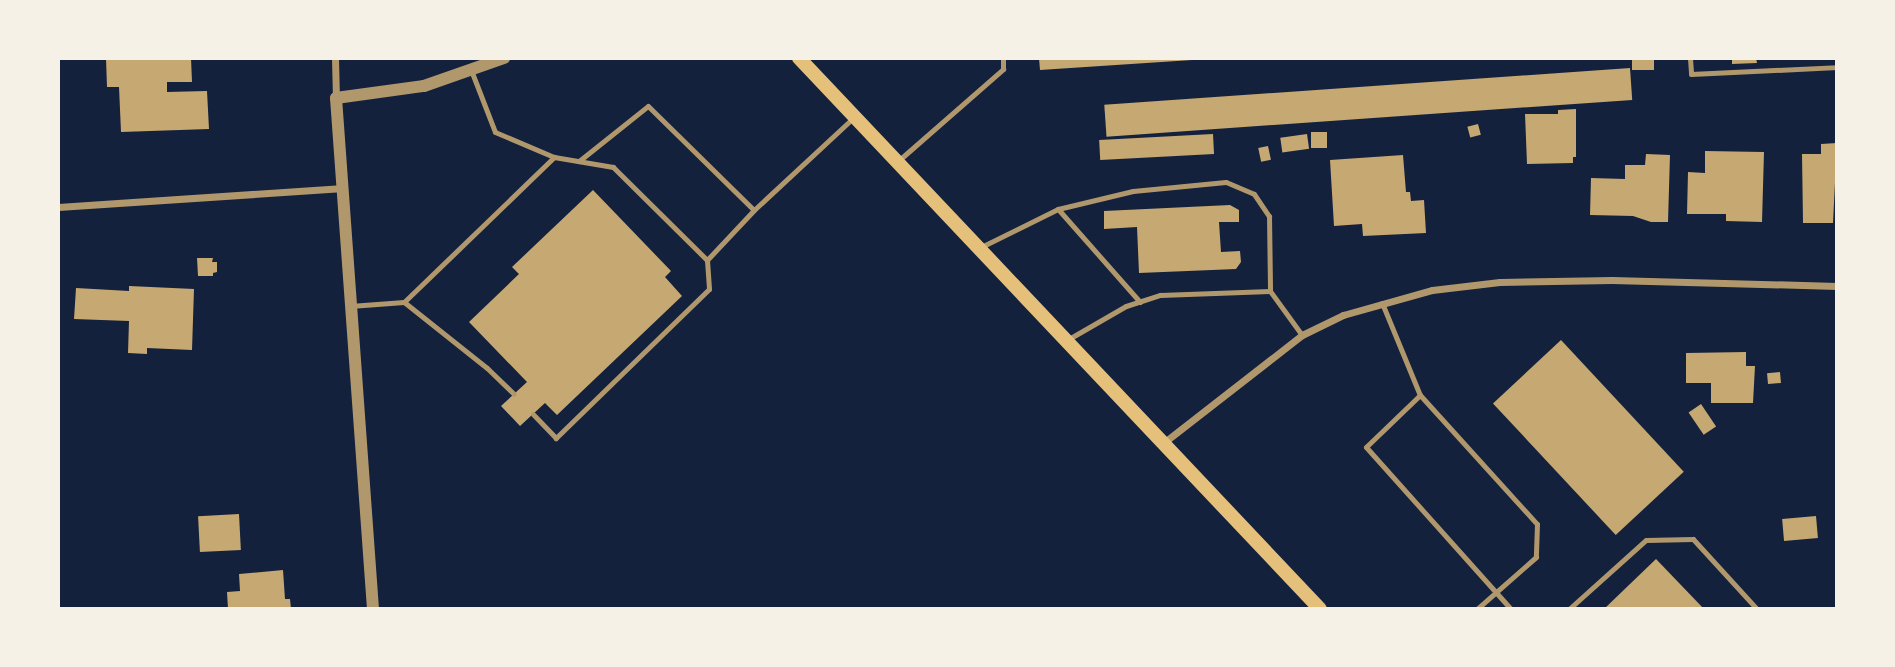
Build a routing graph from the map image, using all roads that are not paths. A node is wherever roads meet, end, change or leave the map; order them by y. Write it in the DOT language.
graph roads {
  1 [pos="335,58"];
  2 [pos="504,58"];
  3 [pos="799,58"];
  4 [pos="1003,58"];
  5 [pos="1690,58"];
  6 [pos="1837,67"];
  7 [pos="471,70"];
  8 [pos="337,98"];
  9 [pos="854,117"];
  10 [pos="554,157"];
  11 [pos="579,161"];
  12 [pos="897,162"];
  13 [pos="343,188"];
  14 [pos="58,207"];
  15 [pos="1058,209"];
  16 [pos="754,210"];
  17 [pos="978,248"];
  18 [pos="707,260"];
  19 [pos="1837,286"];
  20 [pos="1270,291"];
  21 [pos="404,302"];
  22 [pos="1140,302"];
  23 [pos="1382,303"];
  24 [pos="350,306"];
  25 [pos="1303,335"];
  26 [pos="1065,341"];
  27 [pos="514,394"];
  28 [pos="1420,396"];
  29 [pos="533,414"];
  30 [pos="1162,444"];
  31 [pos="1494,592"];
  32 [pos="373,609"];
  33 [pos="1320,609"];
  34 [pos="1477,609"];
  35 [pos="1511,609"];
  36 [pos="1569,609"];
  37 [pos="1757,609"];
  1 -- 8 [label="street"];
  2 -- 7 [label="street"];
  3 -- 9 [label="main road"];
  4 -- 12 [label="lane"];
  5 -- 6 [label="lane"];
  7 -- 8 [label="street"];
  7 -- 10 [label="lane"];
  8 -- 13 [label="street"];
  9 -- 12 [label="main road"];
  9 -- 16 [label="lane"];
  10 -- 11 [label="lane"];
  10 -- 21 [label="lane"];
  11 -- 16 [label="lane"];
  11 -- 18 [label="lane"];
  12 -- 17 [label="main road"];
  13 -- 14 [label="street"];
  13 -- 24 [label="street"];
  15 -- 17 [label="lane"];
  15 -- 20 [label="lane"];
  15 -- 22 [label="lane"];
  16 -- 18 [label="lane"];
  17 -- 26 [label="main road"];
  18 -- 29 [label="lane"];
  19 -- 23 [label="street"];
  20 -- 22 [label="lane"];
  20 -- 25 [label="lane"];
  21 -- 24 [label="lane"];
  21 -- 27 [label="lane"];
  22 -- 26 [label="lane"];
  23 -- 25 [label="street"];
  23 -- 28 [label="lane"];
  24 -- 32 [label="street"];
  25 -- 30 [label="street"];
  26 -- 30 [label="main road"];
  28 -- 31 [label="lane"];
  28 -- 31 [label="lane"];
  30 -- 33 [label="main road"];
  31 -- 34 [label="lane"];
  31 -- 35 [label="lane"];
  36 -- 37 [label="lane"];
}
